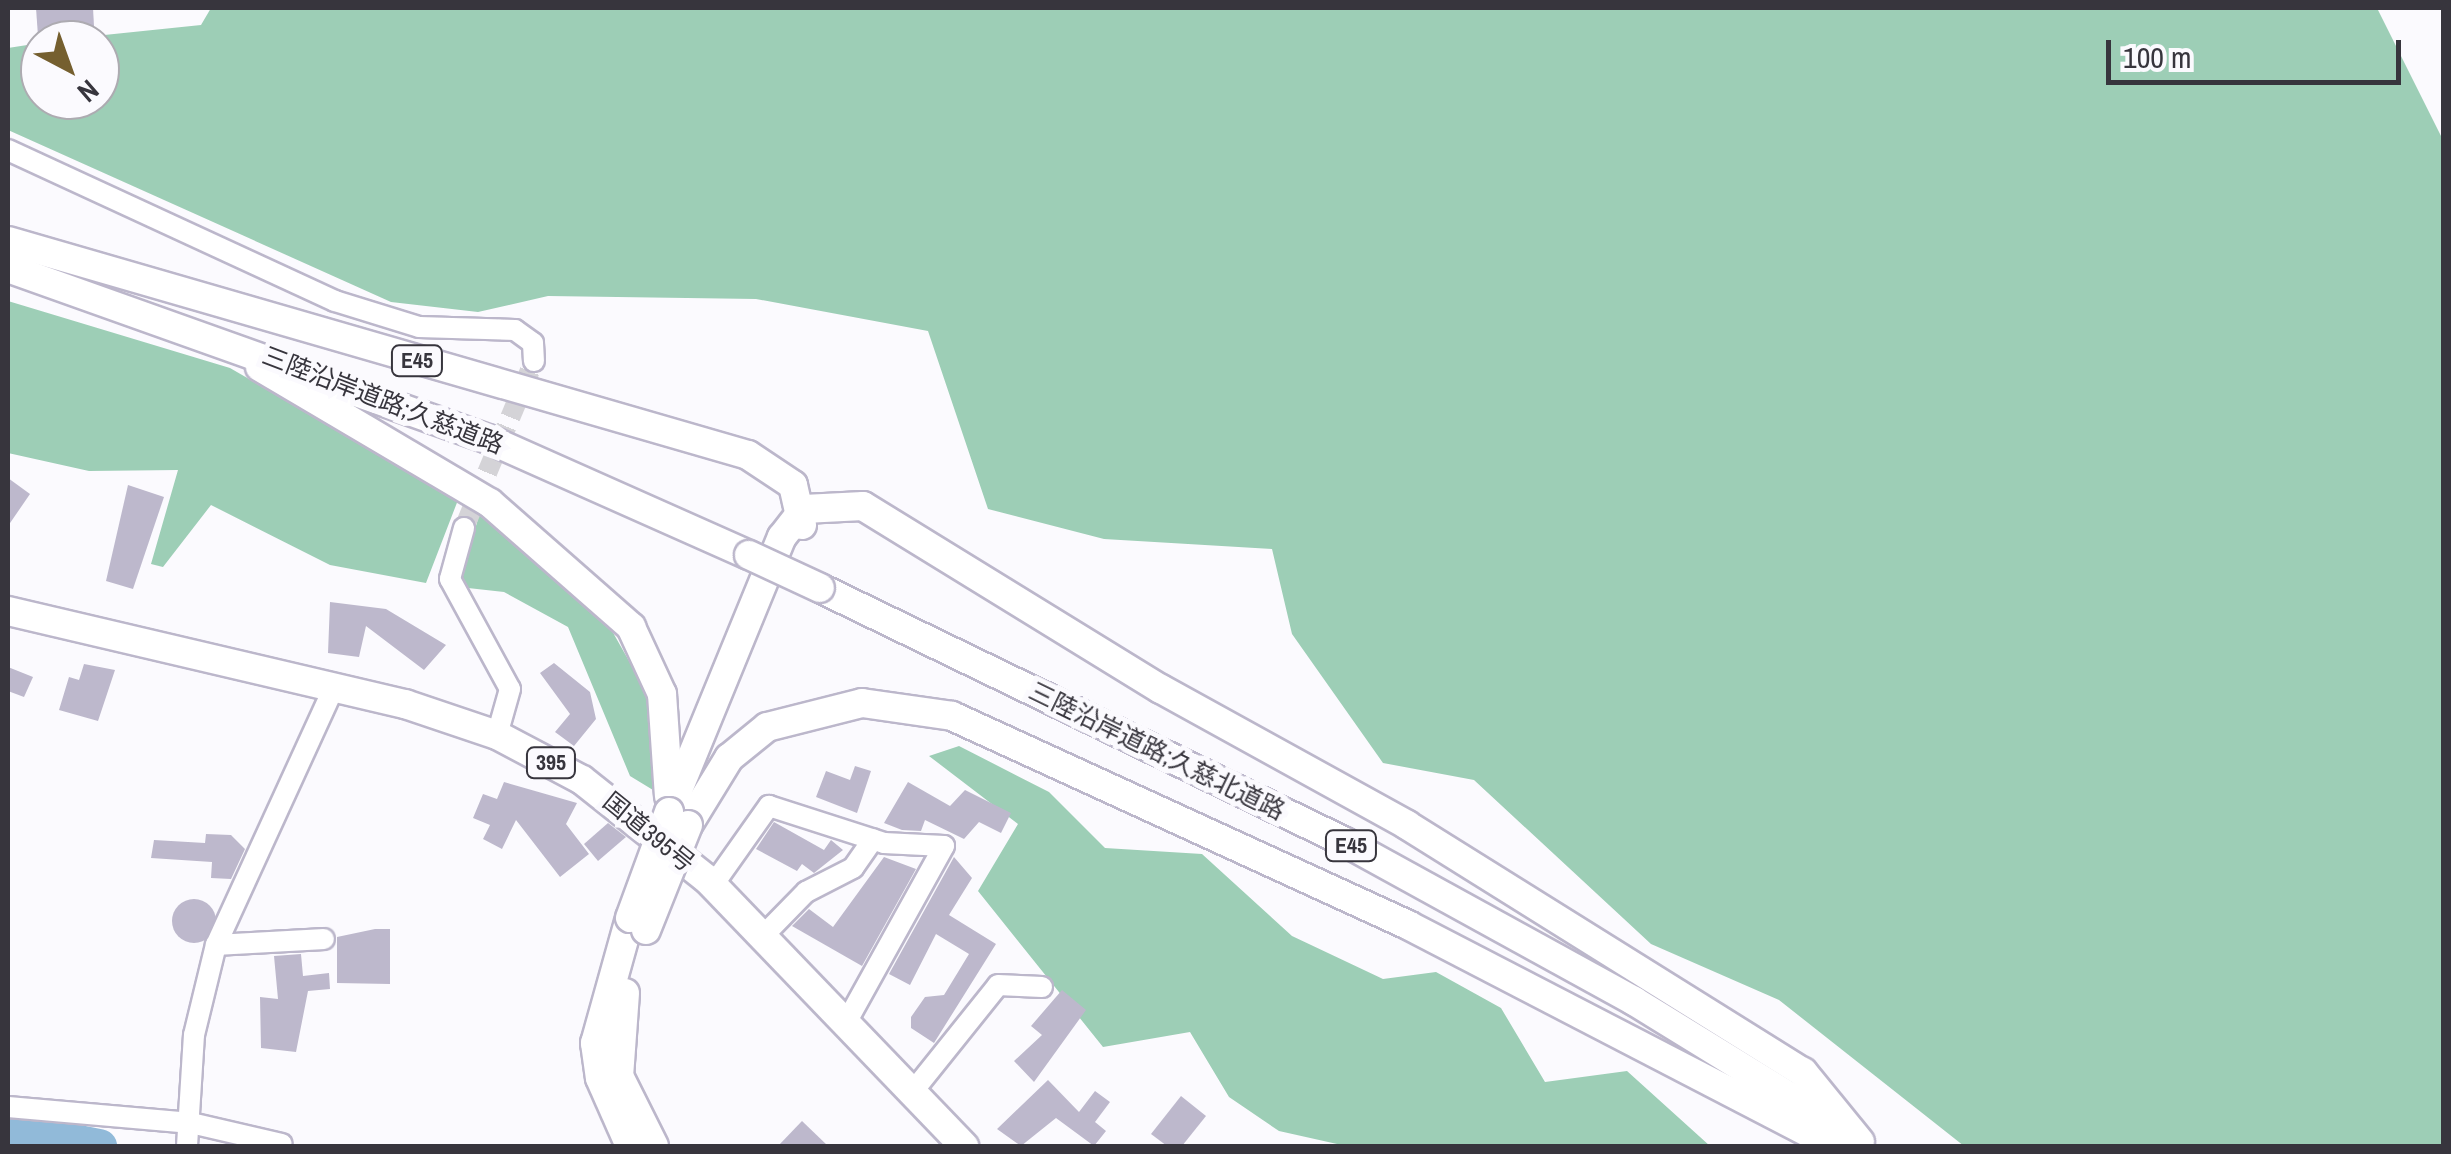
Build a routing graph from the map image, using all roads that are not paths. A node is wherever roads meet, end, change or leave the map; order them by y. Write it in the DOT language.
graph roads {
  1 [pos="8,150"];
  2 [pos="8,241"];
  3 [pos="8,268"];
  4 [pos="218,338"];
  5 [pos="534,361"];
  6 [pos="804,509"];
  7 [pos="464,528"];
  8 [pos="749,555"];
  9 [pos="8,611"];
  10 [pos="333,690"];
  11 [pos="498,735"];
  12 [pos="678,819"];
  13 [pos="873,839"];
  14 [pos="713,885"];
  15 [pos="638,924"];
  16 [pos="763,936"];
  17 [pos="324,938"];
  18 [pos="216,945"];
  19 [pos="1042,988"];
  20 [pos="847,1021"];
  21 [pos="914,1090"];
  22 [pos="8,1107"];
  23 [pos="189,1135"];
  24 [pos="282,1144"];
  25 [pos="1854,1145"];
  26 [pos="630,1146"];
  27 [pos="654,1146"];
  28 [pos="964,1146"];
  1 -- 5 [label="street"];
  2 -- 6 [label="highway, E45"];
  3 -- 4 [label="highway, 三陸沿岸道路;久慈道路 / E45"];
  4 -- 8 [label="highway, 三陸沿岸道路;久慈道路 / E45"];
  4 -- 12 [label="highway, E45"];
  6 -- 12 [label="highway"];
  6 -- 25 [label="highway"];
  7 -- 11 [label="street"];
  8 -- 25 [label="highway, 三陸沿岸道路;久慈北道路 / E45, bridge"];
  9 -- 10 [label="highway, 国道395号 / 395"];
  10 -- 11 [label="highway, 国道395号 / 395"];
  10 -- 18 [label="street"];
  11 -- 14 [label="highway, 国道395号 / 395"];
  12 -- 15 [label="highway, E45, bridge"];
  12 -- 25 [label="highway"];
  13 -- 14 [label="street"];
  13 -- 16 [label="street"];
  13 -- 20 [label="street"];
  14 -- 16 [label="highway, 国道395号 / 395"];
  15 -- 26 [label="highway, E45"];
  15 -- 27 [label="highway, E45"];
  16 -- 20 [label="highway, 国道395号 / 395"];
  17 -- 18 [label="street"];
  18 -- 23 [label="street"];
  19 -- 21 [label="street"];
  20 -- 21 [label="highway, 国道395号 / 395"];
  21 -- 28 [label="highway, 国道395号 / 395"];
  22 -- 23 [label="street"];
  23 -- 24 [label="street"];
}
